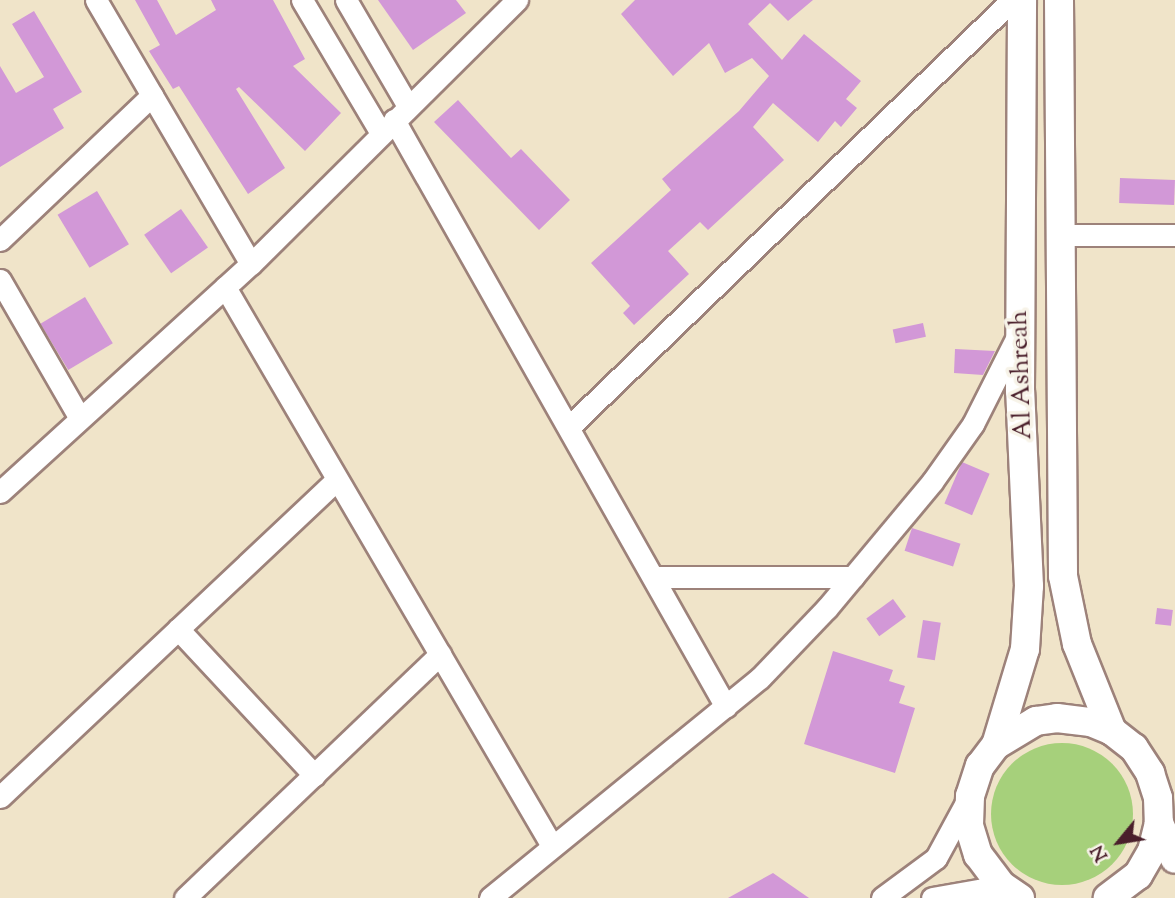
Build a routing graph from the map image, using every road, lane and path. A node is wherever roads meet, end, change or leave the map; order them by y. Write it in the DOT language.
graph roads {
  1 [pos="96,0"];
  2 [pos="302,0"];
  3 [pos="346,0"];
  4 [pos="517,0"];
  5 [pos="1012,0"];
  6 [pos="1022,0"];
  7 [pos="1059,0"];
  8 [pos="152,95"];
  9 [pos="394,119"];
  10 [pos="1059,235"];
  11 [pos="1175,235"];
  12 [pos="0,240"];
  13 [pos="251,264"];
  14 [pos="0,280"];
  15 [pos="225,287"];
  16 [pos="1020,332"];
  17 [pos="79,417"];
  18 [pos="569,427"];
  19 [pos="337,479"];
  20 [pos="0,492"];
  21 [pos="654,577"];
  22 [pos="853,577"];
  23 [pos="178,629"];
  24 [pos="440,654"];
  25 [pos="726,707"];
  26 [pos="1112,731"];
  27 [pos="996,745"];
  28 [pos="314,775"];
  29 [pos="970,796"];
  30 [pos="0,797"];
  31 [pos="1159,823"];
  32 [pos="552,846"];
  33 [pos="1175,859"];
  34 [pos="185,898"];
  35 [pos="490,898"];
  36 [pos="882,898"];
  37 [pos="932,898"];
  38 [pos="1018,898"];
  39 [pos="1108,898"];
  1 -- 8 [label="street"];
  2 -- 9 [label="street"];
  3 -- 9 [label="street"];
  4 -- 9 [label="street"];
  5 -- 18 [label="street"];
  6 -- 16 [label="street, Al Ashreah"];
  7 -- 10 [label="street"];
  8 -- 12 [label="street"];
  8 -- 13 [label="street"];
  9 -- 13 [label="street"];
  9 -- 18 [label="street"];
  10 -- 11 [label="street"];
  10 -- 26 [label="street"];
  13 -- 15 [label="street"];
  14 -- 17 [label="street"];
  15 -- 17 [label="street"];
  15 -- 19 [label="street"];
  16 -- 22 [label="street"];
  16 -- 27 [label="street, Al Ashreah"];
  17 -- 20 [label="street"];
  18 -- 21 [label="street"];
  19 -- 23 [label="street"];
  19 -- 24 [label="street"];
  21 -- 22 [label="street"];
  21 -- 25 [label="street"];
  22 -- 25 [label="street"];
  23 -- 28 [label="street"];
  23 -- 30 [label="street"];
  24 -- 28 [label="street"];
  24 -- 32 [label="street"];
  25 -- 32 [label="street"];
  26 -- 27 [label="street"];
  26 -- 31 [label="street"];
  27 -- 29 [label="street"];
  28 -- 34 [label="street"];
  29 -- 36 [label="street"];
  29 -- 38 [label="street"];
  31 -- 33 [label="street"];
  31 -- 39 [label="street"];
  32 -- 35 [label="street"];
  37 -- 38 [label="street"];
}
